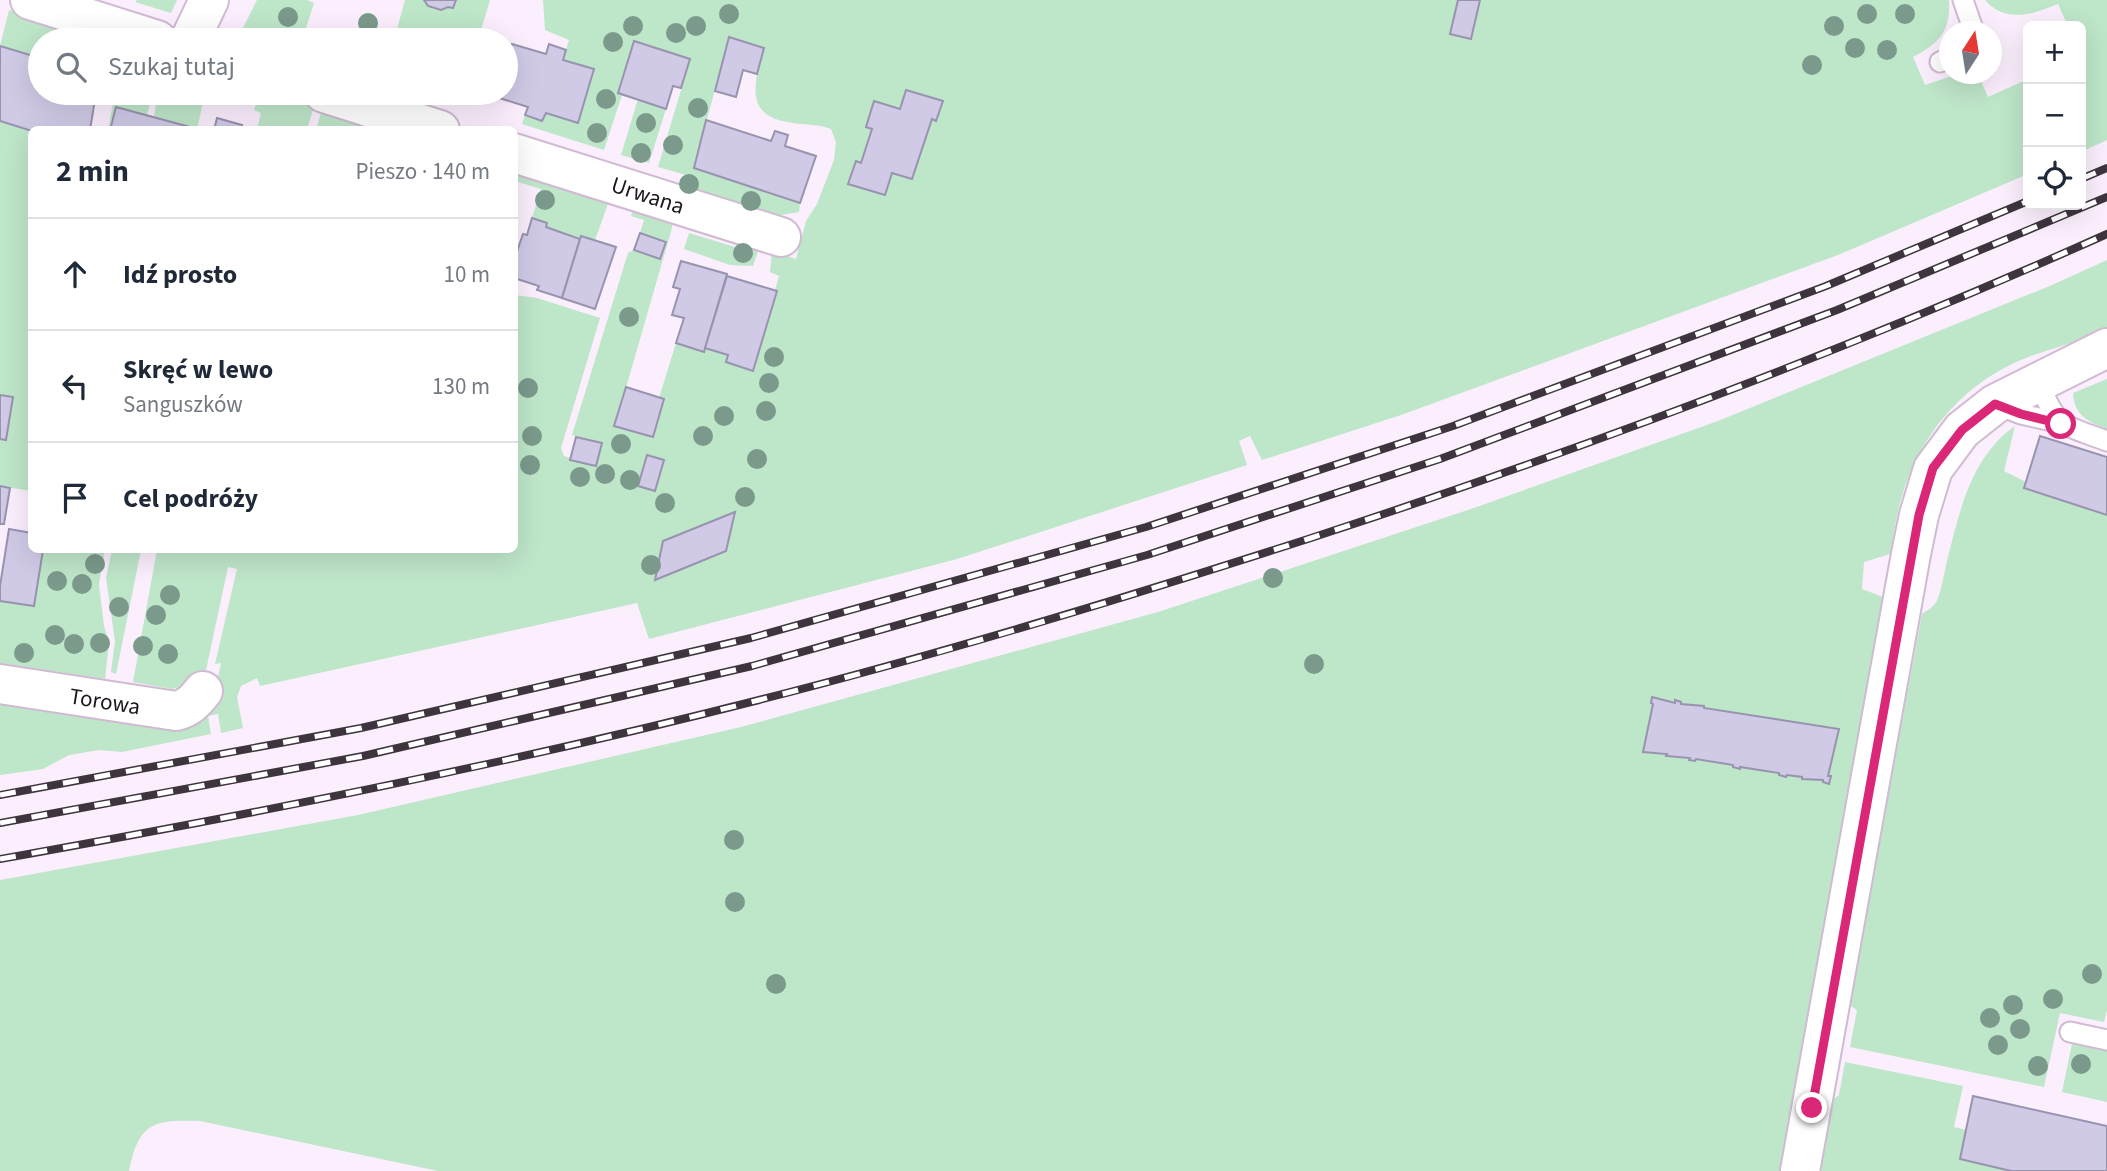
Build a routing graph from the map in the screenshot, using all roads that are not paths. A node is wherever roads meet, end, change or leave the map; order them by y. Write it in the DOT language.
graph roads {
  1 [pos="30,0"];
  2 [pos="209,0"];
  3 [pos="1963,0"];
  4 [pos="1970,21"];
  5 [pos="119,28"];
  6 [pos="196,28"];
  7 [pos="362,105"];
  8 [pos="427,126"];
  9 [pos="518,154"];
  10 [pos="781,237"];
  11 [pos="2107,348"];
  12 [pos="2039,380"];
  13 [pos="1995,404"];
  14 [pos="2061,424"];
  15 [pos="2107,441"];
  16 [pos="0,684"];
  17 [pos="203,691"];
  18 [pos="2070,1032"];
  19 [pos="2107,1040"];
  20 [pos="1800,1171"];
  1 -- 5 [label="street"];
  2 -- 6 [label="street"];
  3 -- 4 [label="lane"];
  7 -- 8 [label="street"];
  9 -- 10 [label="street, Urwana"];
  11 -- 12 [label="street"];
  12 -- 13 [label="street"];
  12 -- 14 [label="lane"];
  13 -- 14 [label="lane"];
  13 -- 20 [label="street"];
  14 -- 15 [label="lane"];
  16 -- 17 [label="street, Torowa"];
  18 -- 19 [label="lane"];
}
